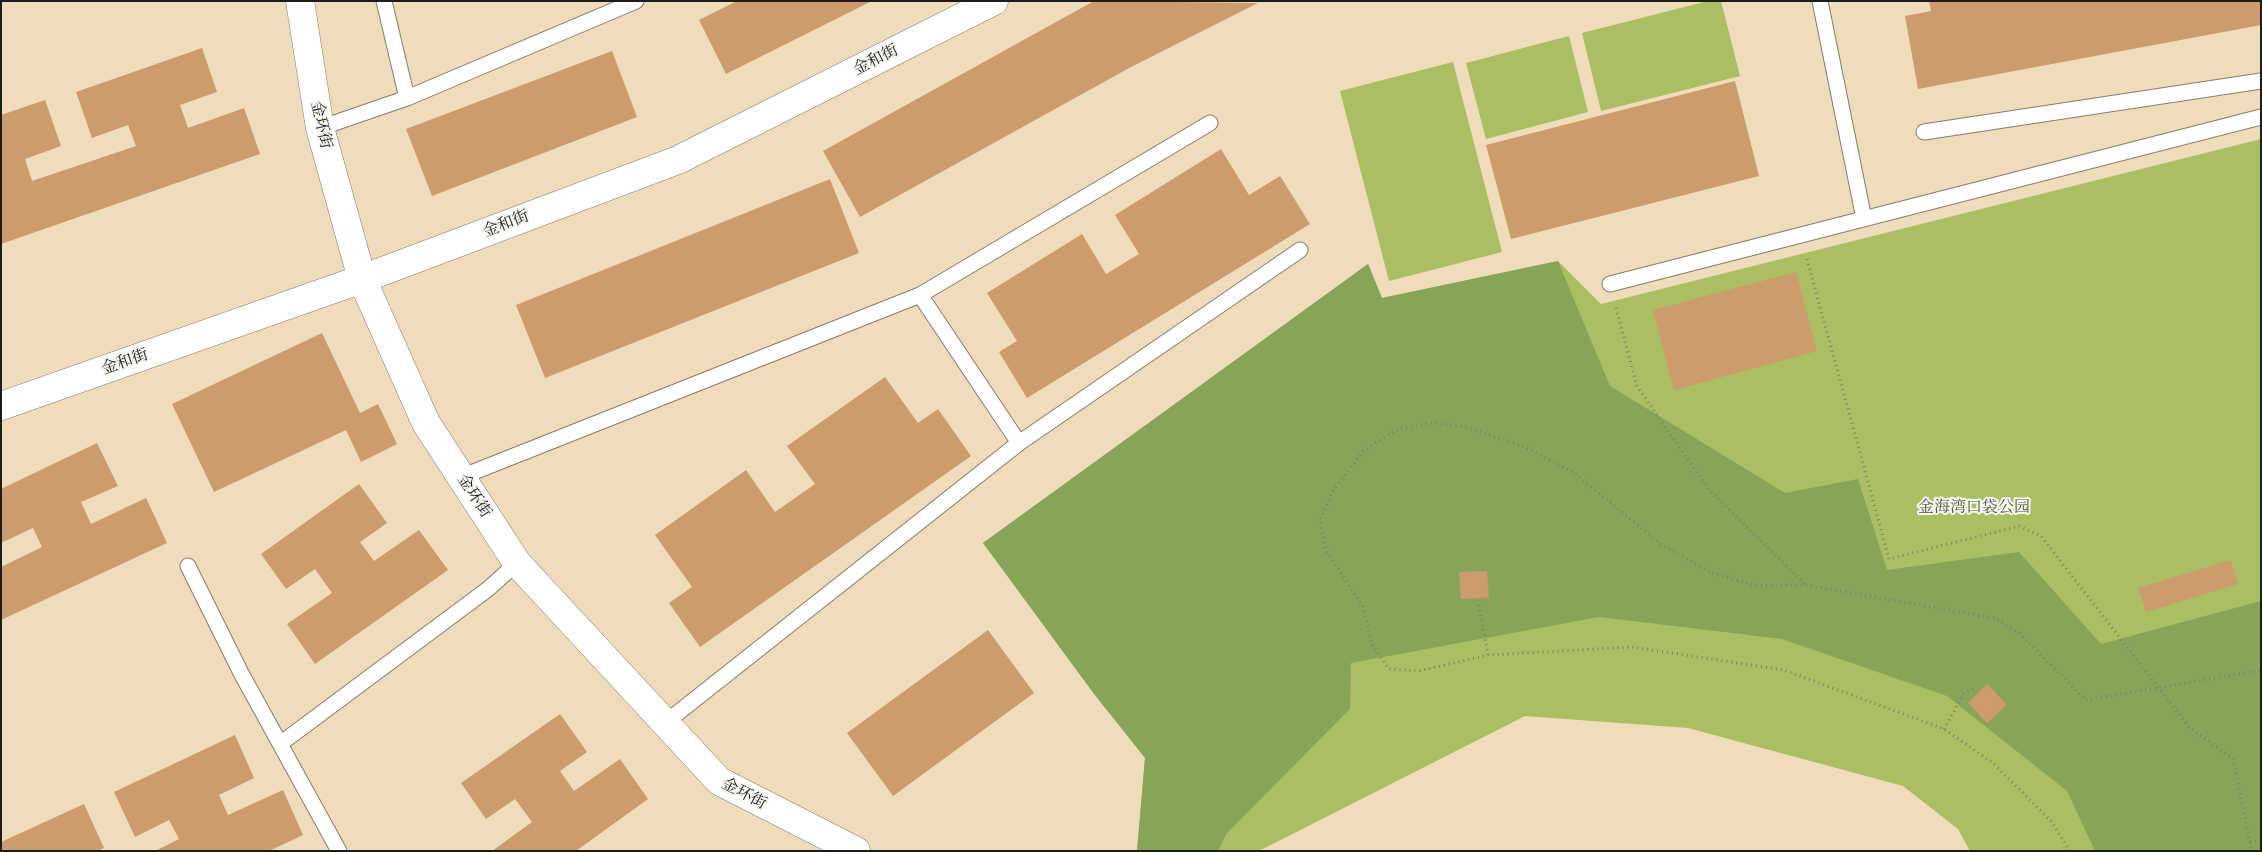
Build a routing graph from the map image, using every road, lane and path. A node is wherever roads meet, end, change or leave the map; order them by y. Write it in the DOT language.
graph roads {
  1 [pos="300,1"];
  2 [pos="636,1"];
  3 [pos="994,1"];
  4 [pos="1820,1"];
  5 [pos="387,2"];
  6 [pos="2261,81"];
  7 [pos="408,98"];
  8 [pos="2261,117"];
  9 [pos="1210,123"];
  10 [pos="320,128"];
  11 [pos="1924,132"];
  12 [pos="1864,218"];
  13 [pos="1800,235"];
  14 [pos="1300,250"];
  15 [pos="362,278"];
  16 [pos="1610,284"];
  17 [pos="920,295"];
  18 [pos="1,406"];
  19 [pos="1019,443"];
  20 [pos="461,477"];
  21 [pos="518,563"];
  22 [pos="188,566"];
  23 [pos="1806,585"];
  24 [pos="1479,605"];
  25 [pos="1488,654"];
  26 [pos="2261,670"];
  27 [pos="1974,690"];
  28 [pos="665,723"];
  29 [pos="1944,729"];
  30 [pos="280,744"];
  31 [pos="2261,840"];
  32 [pos="2250,842"];
  33 [pos="339,851"];
  34 [pos="856,851"];
  35 [pos="2070,851"];
  36 [pos="2252,851"];
  1 -- 10 [label="street, 金环街"];
  2 -- 7 [label="lane"];
  3 -- 15 [label="street, 金和街"];
  4 -- 12 [label="lane"];
  5 -- 7 [label="lane"];
  6 -- 11 [label="lane"];
  7 -- 10 [label="lane"];
  8 -- 12 [label="lane"];
  9 -- 17 [label="lane"];
  10 -- 15 [label="street, 金环街"];
  12 -- 13 [label="lane"];
  13 -- 16 [label="lane"];
  13 -- 32 [label="path"];
  14 -- 19 [label="lane"];
  15 -- 18 [label="street, 金和街"];
  15 -- 20 [label="street, 金环街"];
  16 -- 23 [label="path"];
  17 -- 19 [label="lane"];
  17 -- 20 [label="lane"];
  19 -- 28 [label="lane"];
  20 -- 21 [label="street, 金环街"];
  21 -- 28 [label="street, 金环街"];
  21 -- 30 [label="lane"];
  22 -- 30 [label="lane"];
  23 -- 25 [label="path"];
  23 -- 26 [label="path, bridge"];
  24 -- 25 [label="path"];
  25 -- 29 [label="path"];
  27 -- 29 [label="path"];
  28 -- 34 [label="street, 金环街"];
  29 -- 35 [label="path"];
  30 -- 33 [label="lane"];
  31 -- 32 [label="path"];
  32 -- 36 [label="path"];
}
